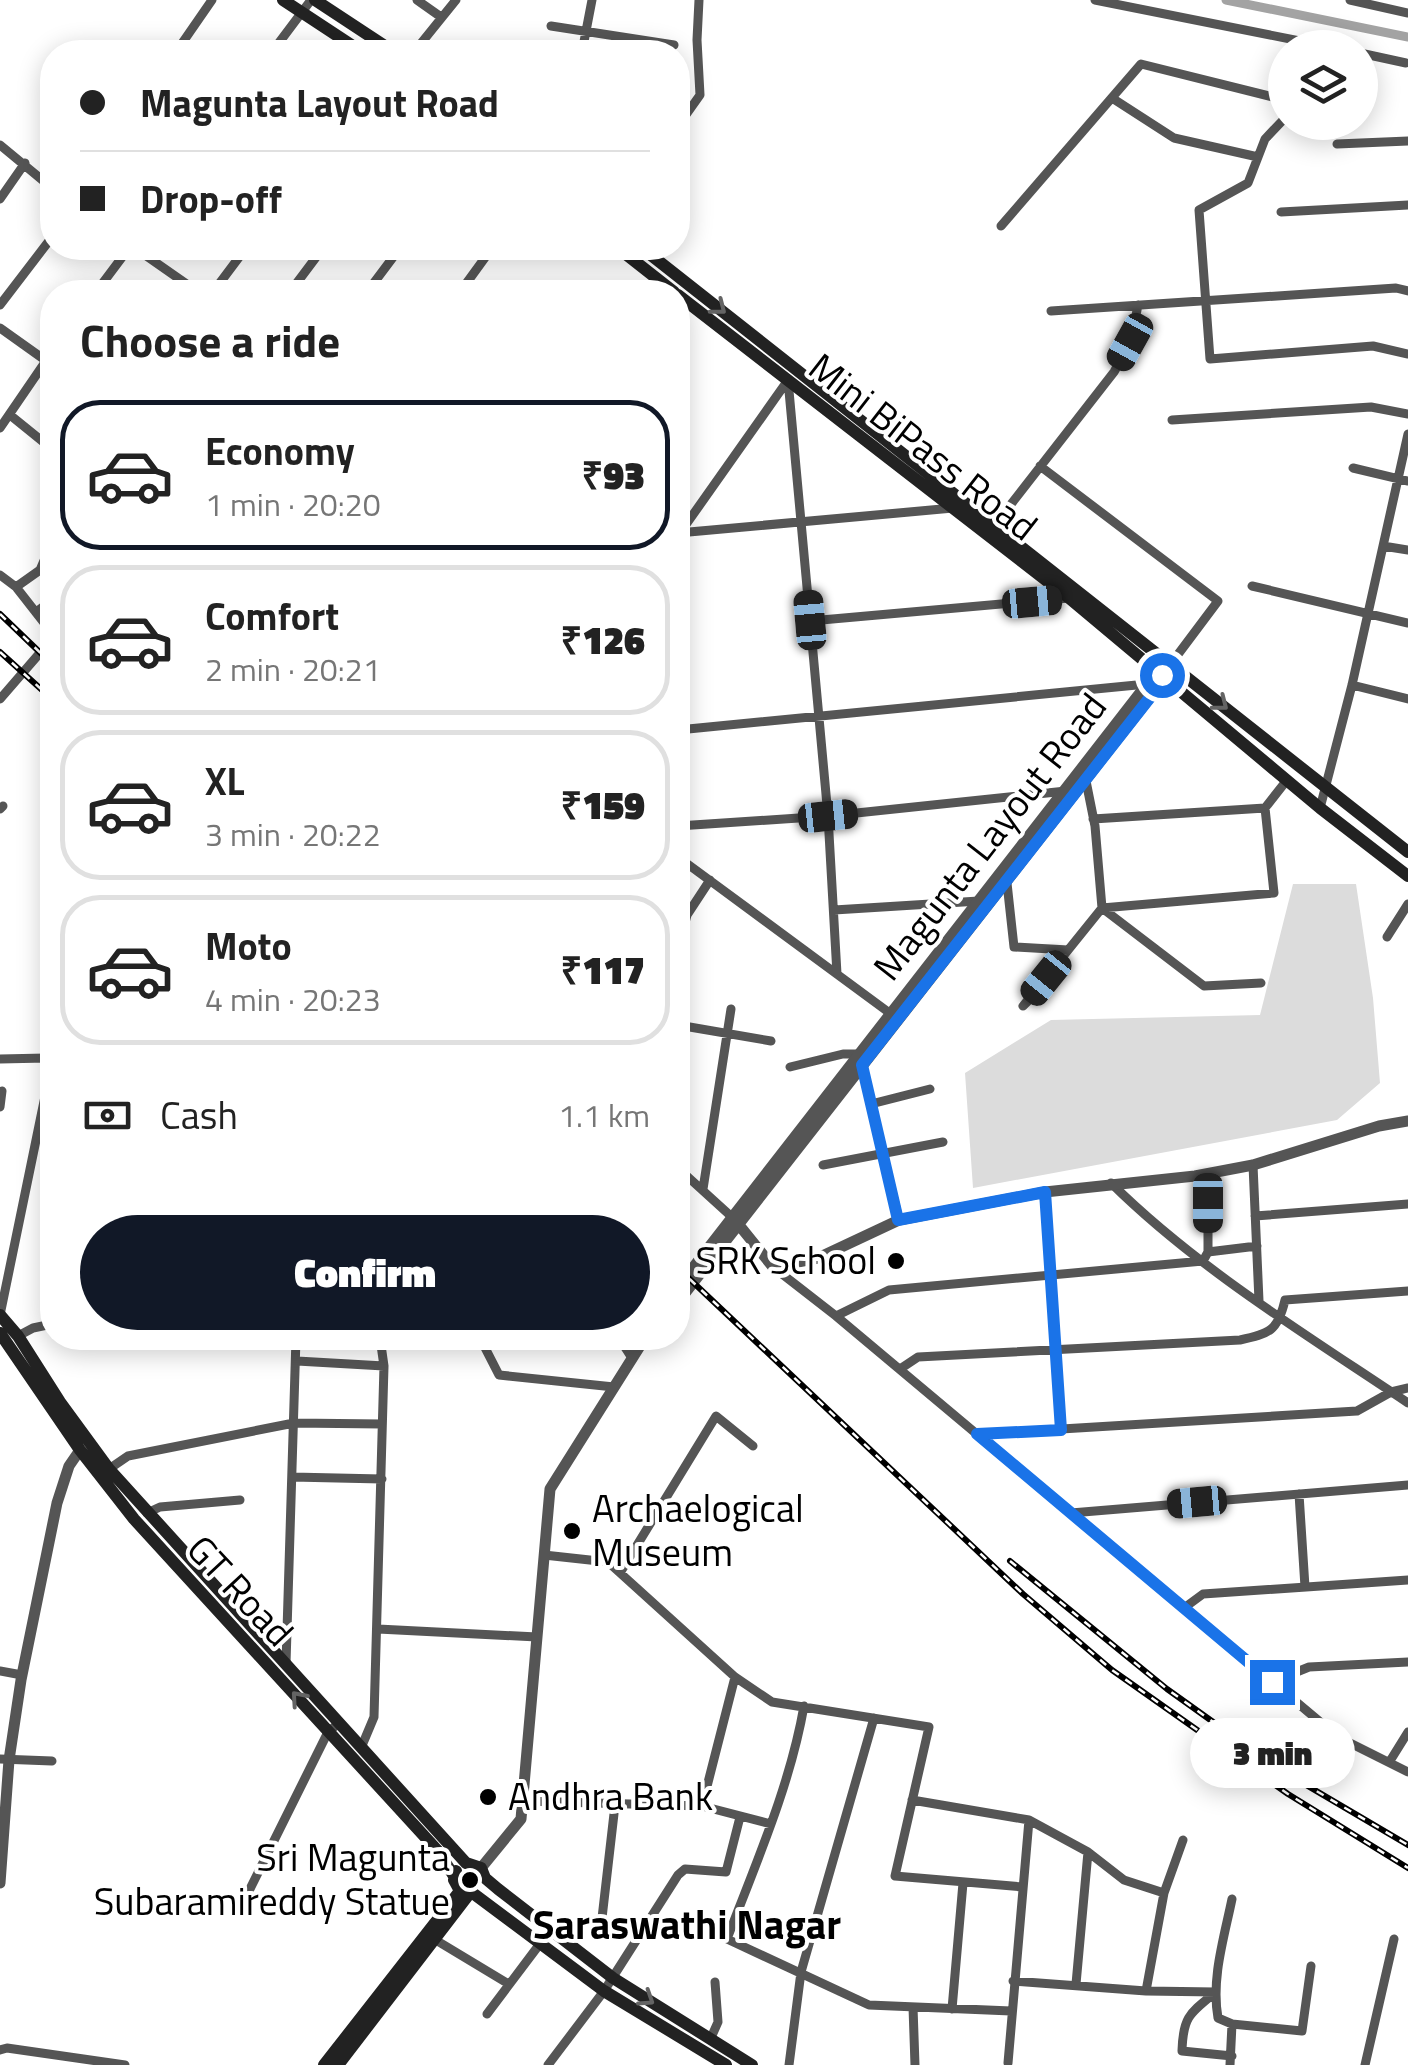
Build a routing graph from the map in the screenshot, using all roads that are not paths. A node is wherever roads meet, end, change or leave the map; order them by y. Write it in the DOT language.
graph roads {
  1 [pos="212,0"];
  2 [pos="283,0"];
  3 [pos="313,0"];
  4 [pos="417,0"];
  5 [pos="456,0"];
  6 [pos="592,0"];
  7 [pos="699,0"];
  8 [pos="1095,0"];
  9 [pos="1350,0"];
  10 [pos="300,14"];
  11 [pos="1408,14"];
  12 [pos="441,17"];
  13 [pos="551,26"];
  14 [pos="586,32"];
  15 [pos="1268,35"];
  16 [pos="184,40"];
  17 [pos="281,40"];
  18 [pos="342,40"];
  19 [pos="375,40"];
  20 [pos="423,40"];
  21 [pos="584,40"];
  22 [pos="640,40"];
  23 [pos="1378,57"];
  24 [pos="1406,63"];
  25 [pos="1268,96"];
  26 [pos="1112,98"];
  27 [pos="690,110"];
  28 [pos="1268,136"];
  29 [pos="1408,140"];
  30 [pos="1338,144"];
  31 [pos="0,145"];
  32 [pos="1258,158"];
  33 [pos="25,163"];
  34 [pos="40,177"];
  35 [pos="4,186"];
  36 [pos="0,200"];
  37 [pos="1408,204"];
  38 [pos="1281,212"];
  39 [pos="1001,226"];
  40 [pos="40,253"];
  41 [pos="122,260"];
  42 [pos="150,260"];
  43 [pos="635,260"];
  44 [pos="652,260"];
  45 [pos="106,280"];
  46 [pos="180,280"];
  47 [pos="664,280"];
  48 [pos="669,280"];
  49 [pos="1408,291"];
  50 [pos="690,299"];
  51 [pos="1207,299"];
  52 [pos="0,305"];
  53 [pos="1138,305"];
  54 [pos="1051,311"];
  55 [pos="0,328"];
  56 [pos="40,353"];
  57 [pos="1408,354"];
  58 [pos="40,373"];
  59 [pos="792,375"];
  60 [pos="1408,414"];
  61 [pos="10,415"];
  62 [pos="1172,420"];
  63 [pos="0,428"];
  64 [pos="1408,434"];
  65 [pos="40,439"];
  66 [pos="1040,466"];
  67 [pos="1353,468"];
  68 [pos="1403,480"];
  69 [pos="952,508"];
  70 [pos="690,516"];
  71 [pos="801,523"];
  72 [pos="994,526"];
  73 [pos="690,532"];
  74 [pos="1383,546"];
  75 [pos="1408,550"];
  76 [pos="40,570"];
  77 [pos="0,574"];
  78 [pos="1252,586"];
  79 [pos="16,587"];
  80 [pos="1069,598"];
  81 [pos="40,609"];
  82 [pos="36,612"];
  83 [pos="1368,613"];
  84 [pos="40,617"];
  85 [pos="810,620"];
  86 [pos="1408,622"];
  87 [pos="40,653"];
  88 [pos="1166,670"];
  89 [pos="1147,684"];
  90 [pos="1352,685"];
  91 [pos="1408,698"];
  92 [pos="0,699"];
  93 [pos="818,718"];
  94 [pos="690,729"];
  95 [pos="1287,780"];
  96 [pos="1086,781"];
  97 [pos="1327,788"];
  98 [pos="1066,791"];
  99 [pos="1265,808"];
  100 [pos="1320,808"];
  101 [pos="828,816"];
  102 [pos="1094,819"];
  103 [pos="690,825"];
  104 [pos="1408,852"];
  105 [pos="690,865"];
  106 [pos="1408,876"];
  107 [pos="710,880"];
  108 [pos="1007,883"];
  109 [pos="980,901"];
  110 [pos="1408,904"];
  111 [pos="1102,908"];
  112 [pos="690,910"];
  113 [pos="834,910"];
  114 [pos="1388,937"];
  115 [pos="1068,950"];
  116 [pos="1060,969"];
  117 [pos="837,974"];
  118 [pos="1261,983"];
  119 [pos="731,1010"];
  120 [pos="891,1014"];
  121 [pos="690,1026"];
  122 [pos="728,1034"];
  123 [pos="771,1041"];
  124 [pos="40,1058"];
  125 [pos="0,1059"];
  126 [pos="861,1059"];
  127 [pos="790,1067"];
  128 [pos="930,1089"];
  129 [pos="2,1092"];
  130 [pos="871,1104"];
  131 [pos="0,1107"];
  132 [pos="40,1121"];
  133 [pos="1408,1121"];
  134 [pos="943,1142"];
  135 [pos="883,1154"];
  136 [pos="1253,1164"];
  137 [pos="824,1166"];
  138 [pos="690,1178"];
  139 [pos="1111,1184"];
  140 [pos="703,1189"];
  141 [pos="1045,1192"];
  142 [pos="1208,1203"];
  143 [pos="1408,1204"];
  144 [pos="1255,1216"];
  145 [pos="898,1220"];
  146 [pos="736,1222"];
  147 [pos="1256,1246"];
  148 [pos="1206,1256"];
  149 [pos="772,1267"];
  150 [pos="690,1274"];
  151 [pos="1050,1276"];
  152 [pos="690,1285"];
  153 [pos="1408,1291"];
  154 [pos="1259,1301"];
  155 [pos="0,1315"];
  156 [pos="836,1316"];
  157 [pos="1281,1318"];
  158 [pos="40,1328"];
  159 [pos="0,1333"];
  160 [pos="18,1336"];
  161 [pos="297,1350"];
  162 [pos="382,1350"];
  163 [pos="487,1350"];
  164 [pos="627,1350"];
  165 [pos="637,1350"];
  166 [pos="1056,1352"];
  167 [pos="632,1358"];
  168 [pos="297,1361"];
  169 [pos="384,1366"];
  170 [pos="900,1369"];
  171 [pos="614,1387"];
  172 [pos="1408,1388"];
  173 [pos="1391,1392"];
  174 [pos="1408,1403"];
  175 [pos="294,1423"];
  176 [pos="382,1424"];
  177 [pos="1061,1430"];
  178 [pos="977,1434"];
  179 [pos="753,1446"];
  180 [pos="80,1450"];
  181 [pos="108,1468"];
  182 [pos="292,1477"];
  183 [pos="382,1479"];
  184 [pos="1408,1484"];
  185 [pos="1299,1494"];
  186 [pos="240,1500"];
  187 [pos="147,1513"];
  188 [pos="1072,1513"];
  189 [pos="544,1556"];
  190 [pos="620,1573"];
  191 [pos="1408,1580"];
  192 [pos="1305,1587"];
  193 [pos="1184,1608"];
  194 [pos="378,1629"];
  195 [pos="537,1637"];
  196 [pos="1408,1662"];
  197 [pos="286,1664"];
  198 [pos="0,1670"];
  199 [pos="22,1675"];
  200 [pos="736,1678"];
  201 [pos="1272,1682"];
  202 [pos="804,1706"];
  203 [pos="0,1716"];
  204 [pos="874,1718"];
  205 [pos="15,1719"];
  206 [pos="334,1728"];
  207 [pos="1408,1732"];
  208 [pos="362,1748"];
  209 [pos="4,1760"];
  210 [pos="52,1761"];
  211 [pos="1390,1761"];
  212 [pos="1408,1772"];
  213 [pos="912,1800"];
  214 [pos="523,1801"];
  215 [pos="615,1805"];
  216 [pos="702,1806"];
  217 [pos="740,1816"];
  218 [pos="1029,1820"];
  219 [pos="771,1824"];
  220 [pos="1183,1840"];
  221 [pos="1088,1852"];
  222 [pos="466,1863"];
  223 [pos="483,1873"];
  224 [pos="454,1876"];
  225 [pos="0,1883"];
  226 [pos="964,1883"];
  227 [pos="1022,1887"];
  228 [pos="468,1893"];
  229 [pos="1164,1893"];
  230 [pos="1232,1899"];
  231 [pos="238,1913"];
  232 [pos="602,1918"];
  233 [pos="431,1937"];
  234 [pos="1394,1939"];
  235 [pos="539,1945"];
  236 [pos="1311,1966"];
  237 [pos="800,1972"];
  238 [pos="613,1978"];
  239 [pos="1014,1980"];
  240 [pos="716,1982"];
  241 [pos="507,1983"];
  242 [pos="1076,1984"];
  243 [pos="604,1991"];
  244 [pos="1146,1991"];
  245 [pos="1216,1992"];
  246 [pos="913,2007"];
  247 [pos="952,2008"];
  248 [pos="1010,2011"];
  249 [pos="486,2014"];
  250 [pos="1232,2024"];
  251 [pos="710,2040"];
  252 [pos="0,2050"];
  253 [pos="1231,2060"];
  254 [pos="1008,2063"];
  255 [pos="124,2065"];
  256 [pos="324,2065"];
  257 [pos="338,2065"];
  258 [pos="548,2065"];
  259 [pos="726,2065"];
  260 [pos="752,2065"];
  261 [pos="789,2065"];
  262 [pos="915,2065"];
  263 [pos="1366,2065"];
  1 -- 16 [label="street"];
  2 -- 10 [label="main road"];
  3 -- 10 [label="street"];
  3 -- 19 [label="main road"];
  4 -- 12 [label="street"];
  5 -- 12 [label="street"];
  6 -- 14 [label="street"];
  7 -- 27 [label="street"];
  8 -- 15 [label="street"];
  9 -- 11 [label="street"];
  10 -- 17 [label="street"];
  10 -- 18 [label="main road"];
  12 -- 20 [label="street"];
  13 -- 14 [label="street"];
  14 -- 21 [label="street"];
  14 -- 22 [label="street"];
  23 -- 24 [label="street"];
  25 -- 26 [label="street"];
  26 -- 32 [label="street"];
  26 -- 39 [label="street"];
  28 -- 32 [label="street"];
  29 -- 30 [label="street"];
  31 -- 33 [label="street"];
  32 -- 51 [label="street"];
  33 -- 34 [label="street"];
  33 -- 35 [label="street"];
  35 -- 36 [label="street"];
  37 -- 38 [label="street"];
  40 -- 52 [label="street"];
  41 -- 45 [label="street"];
  42 -- 46 [label="street"];
  43 -- 47 [label="main road, Mini BiPass Road"];
  44 -- 48 [label="main road"];
  49 -- 51 [label="street"];
  50 -- 59 [label="main road, Mini BiPass Road"];
  51 -- 53 [label="street"];
  51 -- 57 [label="street"];
  53 -- 54 [label="street"];
  53 -- 66 [label="street"];
  55 -- 56 [label="street"];
  58 -- 61 [label="street"];
  59 -- 69 [label="main road, Mini BiPass Road"];
  59 -- 70 [label="street"];
  59 -- 71 [label="street"];
  59 -- 72 [label="main road"];
  60 -- 62 [label="street"];
  61 -- 63 [label="street"];
  61 -- 65 [label="street"];
  64 -- 68 [label="street"];
  66 -- 72 [label="street"];
  66 -- 88 [label="street"];
  67 -- 68 [label="street"];
  68 -- 74 [label="street"];
  69 -- 71 [label="street"];
  69 -- 80 [label="main road, Mini BiPass Road"];
  71 -- 73 [label="street"];
  71 -- 85 [label="street"];
  72 -- 88 [label="main road"];
  74 -- 75 [label="street"];
  74 -- 83 [label="street"];
  76 -- 79 [label="street"];
  77 -- 79 [label="street"];
  78 -- 83 [label="street"];
  79 -- 82 [label="street"];
  80 -- 85 [label="street"];
  80 -- 88 [label="main road, Mini BiPass Road"];
  81 -- 82 [label="street"];
  82 -- 84 [label="street"];
  83 -- 86 [label="street"];
  83 -- 90 [label="street"];
  85 -- 93 [label="street"];
  87 -- 92 [label="street"];
  88 -- 89 [label="street, Magunta Layout Road"];
  88 -- 95 [label="main road, Mini BiPass Road"];
  88 -- 96 [label="street, Magunta Layout Road"];
  88 -- 97 [label="main road, one-way"];
  89 -- 93 [label="street"];
  89 -- 98 [label="street, Magunta Layout Road"];
  90 -- 91 [label="street"];
  90 -- 97 [label="street"];
  93 -- 94 [label="street"];
  93 -- 101 [label="street"];
  95 -- 99 [label="street"];
  95 -- 100 [label="main road, Mini BiPass Road"];
  96 -- 102 [label="street"];
  96 -- 108 [label="street, Magunta Layout Road"];
  97 -- 100 [label="street"];
  97 -- 104 [label="main road"];
  98 -- 101 [label="street"];
  98 -- 109 [label="street, Magunta Layout Road"];
  99 -- 102 [label="street"];
  99 -- 111 [label="street"];
  100 -- 106 [label="main road, Mini BiPass Road"];
  101 -- 103 [label="street"];
  101 -- 113 [label="street"];
  102 -- 111 [label="street"];
  105 -- 107 [label="street"];
  107 -- 112 [label="street"];
  107 -- 117 [label="street"];
  108 -- 115 [label="street"];
  108 -- 126 [label="street, Magunta Layout Road"];
  109 -- 113 [label="street"];
  109 -- 120 [label="street, Magunta Layout Road"];
  110 -- 114 [label="street"];
  111 -- 115 [label="street"];
  111 -- 118 [label="street"];
  113 -- 117 [label="street"];
  115 -- 116 [label="street"];
  117 -- 120 [label="street"];
  119 -- 122 [label="street"];
  120 -- 126 [label="street, Magunta Layout Road"];
  121 -- 122 [label="street"];
  122 -- 123 [label="street"];
  122 -- 140 [label="street"];
  124 -- 125 [label="street"];
  126 -- 127 [label="street"];
  126 -- 130 [label="street"];
  126 -- 146 [label="street, Magunta Layout Road"];
  128 -- 130 [label="street"];
  129 -- 131 [label="street"];
  130 -- 135 [label="street"];
  132 -- 155 [label="street"];
  133 -- 136 [label="street"];
  134 -- 135 [label="street"];
  135 -- 137 [label="street"];
  135 -- 145 [label="street"];
  136 -- 139 [label="street"];
  136 -- 144 [label="street"];
  138 -- 140 [label="street"];
  139 -- 141 [label="street"];
  139 -- 148 [label="street"];
  140 -- 146 [label="street"];
  141 -- 145 [label="street"];
  141 -- 151 [label="street"];
  142 -- 148 [label="street"];
  143 -- 144 [label="street"];
  144 -- 147 [label="street"];
  145 -- 149 [label="street"];
  146 -- 149 [label="street"];
  146 -- 150 [label="street, Magunta Layout Road"];
  146 -- 152 [label="street, Magunta Layout Road"];
  147 -- 148 [label="street"];
  147 -- 154 [label="street"];
  148 -- 151 [label="street"];
  148 -- 154 [label="street"];
  149 -- 156 [label="street"];
  151 -- 156 [label="street"];
  151 -- 166 [label="street"];
  153 -- 157 [label="street"];
  154 -- 157 [label="street"];
  155 -- 160 [label="main road"];
  156 -- 170 [label="street"];
  157 -- 166 [label="street"];
  157 -- 173 [label="street"];
  158 -- 160 [label="street"];
  159 -- 180 [label="main road, GT Road"];
  160 -- 181 [label="main road"];
  161 -- 168 [label="street"];
  162 -- 169 [label="street"];
  163 -- 171 [label="street"];
  164 -- 167 [label="street"];
  165 -- 167 [label="street"];
  166 -- 170 [label="street"];
  166 -- 177 [label="street"];
  167 -- 171 [label="street"];
  168 -- 169 [label="street"];
  168 -- 175 [label="street"];
  169 -- 176 [label="street"];
  170 -- 178 [label="street"];
  171 -- 189 [label="street"];
  172 -- 173 [label="street"];
  173 -- 174 [label="street"];
  173 -- 177 [label="street"];
  175 -- 176 [label="street"];
  175 -- 181 [label="street"];
  175 -- 182 [label="street"];
  176 -- 183 [label="street"];
  177 -- 178 [label="street"];
  178 -- 188 [label="street"];
  179 -- 190 [label="street"];
  180 -- 199 [label="street"];
  206 -- 180 [label="main road, GT Road, one-way"];
  181 -- 187 [label="main road"];
  182 -- 183 [label="street"];
  182 -- 197 [label="street"];
  183 -- 194 [label="street"];
  184 -- 185 [label="street"];
  185 -- 188 [label="street"];
  185 -- 192 [label="street"];
  186 -- 187 [label="street"];
  187 -- 197 [label="main road"];
  188 -- 193 [label="street"];
  189 -- 190 [label="street"];
  189 -- 195 [label="street"];
  190 -- 200 [label="street"];
  191 -- 192 [label="street"];
  192 -- 193 [label="street"];
  193 -- 201 [label="street"];
  194 -- 195 [label="street"];
  194 -- 208 [label="street"];
  195 -- 214 [label="street"];
  196 -- 201 [label="street"];
  197 -- 206 [label="main road"];
  198 -- 199 [label="street"];
  199 -- 205 [label="street"];
  200 -- 202 [label="street"];
  200 -- 216 [label="street"];
  201 -- 211 [label="street"];
  202 -- 204 [label="street"];
  202 -- 219 [label="street"];
  203 -- 205 [label="street"];
  204 -- 213 [label="street"];
  204 -- 237 [label="street"];
  205 -- 209 [label="street"];
  206 -- 208 [label="main road"];
  206 -- 224 [label="main road, GT Road"];
  206 -- 231 [label="street"];
  207 -- 211 [label="street"];
  208 -- 222 [label="main road"];
  209 -- 210 [label="street"];
  209 -- 225 [label="street"];
  211 -- 212 [label="street"];
  213 -- 218 [label="street"];
  213 -- 226 [label="street"];
  214 -- 215 [label="street"];
  214 -- 223 [label="street"];
  215 -- 216 [label="street"];
  215 -- 232 [label="street"];
  216 -- 217 [label="street"];
  217 -- 219 [label="street"];
  217 -- 238 [label="street"];
  218 -- 221 [label="street"];
  218 -- 227 [label="street"];
  219 -- 237 [label="street"];
  220 -- 229 [label="street"];
  221 -- 229 [label="street"];
  221 -- 242 [label="street"];
  222 -- 223 [label="main road"];
  222 -- 224 [label="main road"];
  223 -- 228 [label="main road"];
  223 -- 238 [label="main road"];
  224 -- 228 [label="main road"];
  226 -- 227 [label="street"];
  226 -- 247 [label="street"];
  227 -- 239 [label="street"];
  228 -- 233 [label="main road"];
  228 -- 235 [label="main road"];
  229 -- 244 [label="street"];
  230 -- 245 [label="street"];
  233 -- 241 [label="street"];
  233 -- 256 [label="main road"];
  233 -- 257 [label="main road"];
  234 -- 263 [label="street"];
  235 -- 241 [label="street"];
  235 -- 243 [label="main road"];
  236 -- 250 [label="street"];
  237 -- 246 [label="street"];
  237 -- 261 [label="street"];
  238 -- 243 [label="street"];
  238 -- 251 [label="main road, one-way"];
  239 -- 242 [label="street"];
  239 -- 248 [label="street"];
  240 -- 251 [label="street"];
  241 -- 249 [label="street"];
  242 -- 244 [label="street"];
  243 -- 258 [label="street"];
  243 -- 259 [label="main road"];
  244 -- 245 [label="street"];
  245 -- 250 [label="street"];
  245 -- 253 [label="street"];
  246 -- 247 [label="street"];
  246 -- 262 [label="street"];
  247 -- 248 [label="street"];
  248 -- 254 [label="street"];
  250 -- 253 [label="street"];
  251 -- 260 [label="main road"];
  252 -- 255 [label="street"];
}
